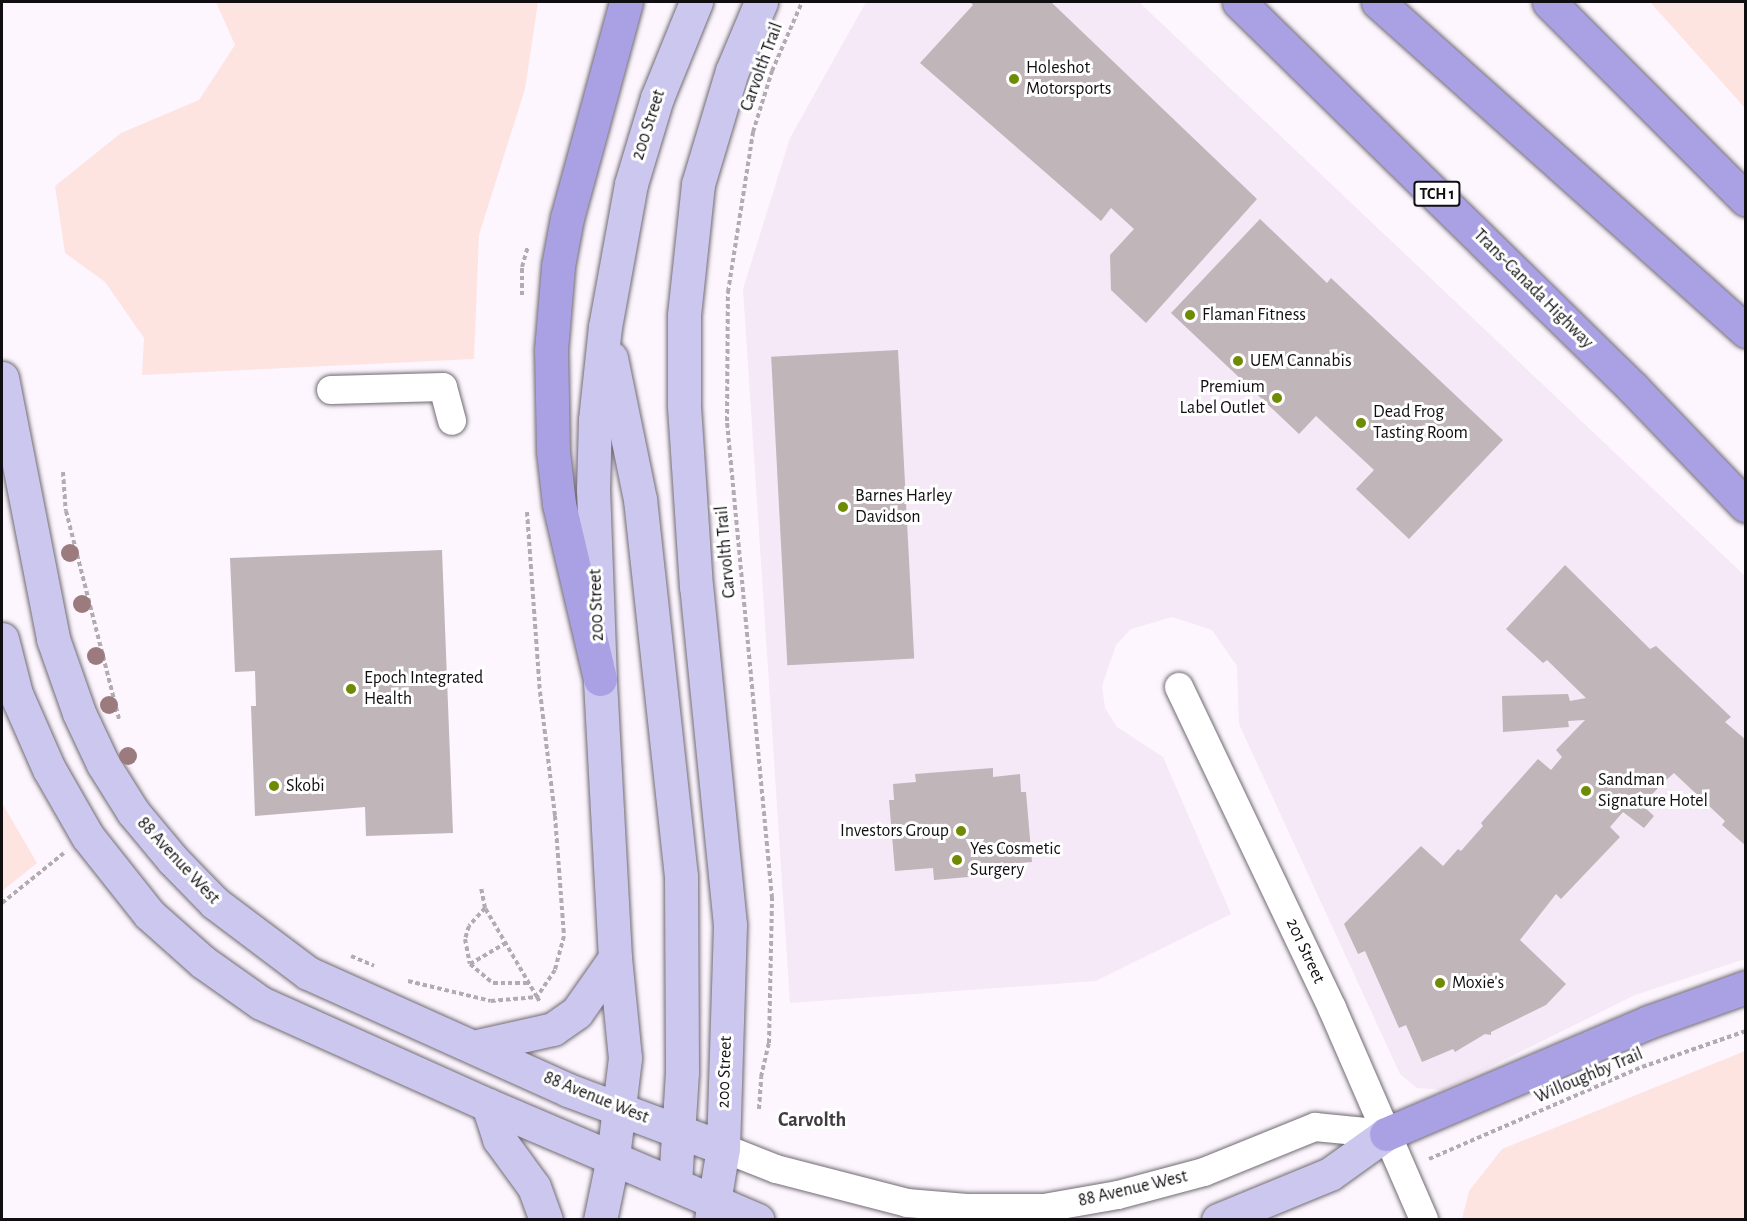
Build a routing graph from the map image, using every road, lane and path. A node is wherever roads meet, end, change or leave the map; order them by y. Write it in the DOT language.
graph roads {
  1 [pos="626,2"];
  2 [pos="696,2"];
  3 [pos="761,2"];
  4 [pos="802,2"];
  5 [pos="1239,2"];
  6 [pos="1378,2"];
  7 [pos="1549,2"];
  8 [pos="1746,200"];
  9 [pos="1710,301"];
  10 [pos="605,327"];
  11 [pos="1746,331"];
  12 [pos="1746,340"];
  13 [pos="2,378"];
  14 [pos="1633,388"];
  15 [pos="331,390"];
  16 [pos="452,422"];
  17 [pos="63,472"];
  18 [pos="1746,476"];
  19 [pos="1746,506"];
  20 [pos="2,639"];
  21 [pos="600,679"];
  22 [pos="1179,687"];
  23 [pos="120,724"];
  24 [pos="65,852"];
  25 [pos="481,887"];
  26 [pos="2,903"];
  27 [pos="485,908"];
  28 [pos="506,943"];
  29 [pos="346,956"];
  30 [pos="615,958"];
  31 [pos="470,964"];
  32 [pos="381,969"];
  33 [pos="404,980"];
  34 [pos="529,983"];
  35 [pos="1746,987"];
  36 [pos="1746,1031"];
  37 [pos="477,1046"];
  38 [pos="488,1105"];
  39 [pos="759,1109"];
  40 [pos="619,1110"];
  41 [pos="680,1130"];
  42 [pos="1386,1134"];
  43 [pos="723,1148"];
  44 [pos="1445,1153"];
  45 [pos="613,1156"];
  46 [pos="675,1184"];
  47 [pos="713,1211"];
  48 [pos="546,1220"];
  49 [pos="600,1220"];
  50 [pos="758,1220"];
  51 [pos="1218,1220"];
  52 [pos="1424,1220"];
  1 -- 21 [label="highway"];
  2 -- 10 [label="main road, 200 Street"];
  3 -- 43 [label="main road, 200 Street"];
  4 -- 39 [label="path, Carvolth Trail"];
  5 -- 14 [label="highway, Trans-Canada Highway / TCH 1"];
  6 -- 9 [label="highway"];
  7 -- 8 [label="highway"];
  9 -- 11 [label="highway"];
  9 -- 12 [label="highway"];
  10 -- 21 [label="main road, 200 Street"];
  10 -- 41 [label="main road"];
  13 -- 37 [label="main road, 88 Avenue West"];
  14 -- 18 [label="highway"];
  14 -- 19 [label="highway, Trans-Canada Highway / TCH 1"];
  15 -- 16 [label="street"];
  17 -- 23 [label="path"];
  20 -- 38 [label="main road"];
  21 -- 30 [label="main road, 200 Street"];
  22 -- 42 [label="street, 201 Street"];
  24 -- 26 [label="path"];
  25 -- 27 [label="path"];
  27 -- 28 [label="path"];
  27 -- 31 [label="path"];
  28 -- 31 [label="path"];
  28 -- 34 [label="path"];
  29 -- 32 [label="path"];
  30 -- 37 [label="main road"];
  30 -- 40 [label="main road, 200 Street"];
  31 -- 34 [label="path"];
  33 -- 34 [label="path"];
  35 -- 42 [label="highway"];
  36 -- 44 [label="path, Willoughby Trail"];
  37 -- 40 [label="main road, 88 Avenue West"];
  38 -- 45 [label="main road"];
  38 -- 48 [label="main road"];
  40 -- 41 [label="main road, 88 Avenue West"];
  40 -- 45 [label="main road, 200 Street"];
  41 -- 43 [label="main road, 88 Avenue West"];
  41 -- 46 [label="main road"];
  42 -- 43 [label="street, 88 Avenue West"];
  42 -- 51 [label="main road"];
  42 -- 52 [label="street, 201 Street"];
  43 -- 47 [label="main road, 200 Street"];
  45 -- 46 [label="main road"];
  45 -- 49 [label="main road, 200 Street"];
  46 -- 47 [label="main road"];
  47 -- 50 [label="main road"];
}
